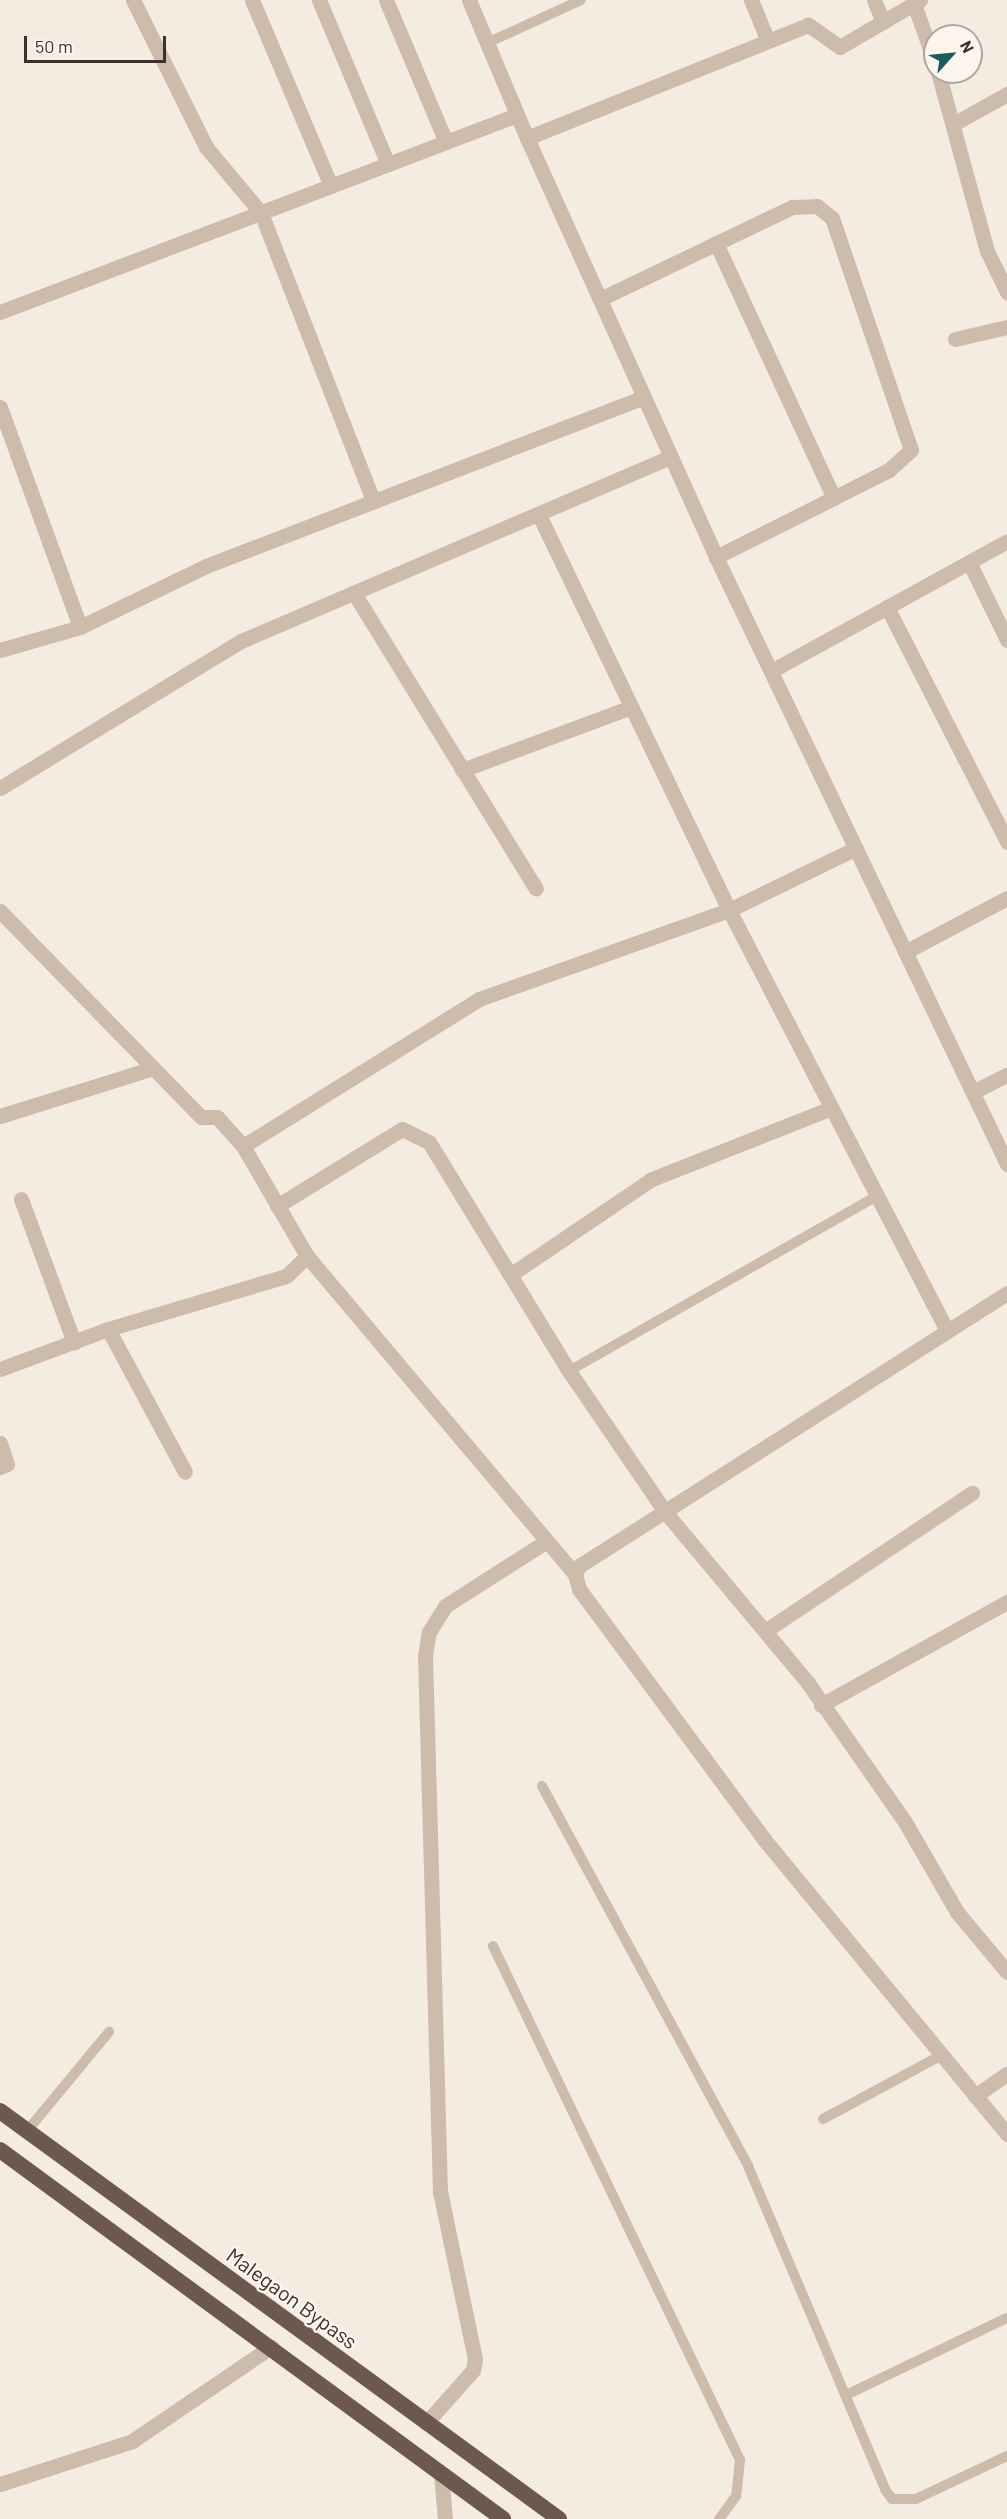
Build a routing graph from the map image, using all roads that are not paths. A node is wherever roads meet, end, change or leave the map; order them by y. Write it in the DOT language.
graph roads {
  1 [pos="133,0"];
  2 [pos="252,0"];
  3 [pos="320,0"];
  4 [pos="386,0"];
  5 [pos="469,0"];
  6 [pos="581,0"];
  7 [pos="751,0"];
  8 [pos="874,0"];
  9 [pos="917,2"];
  10 [pos="883,22"];
  11 [pos="923,24"];
  12 [pos="768,41"];
  13 [pos="487,43"];
  14 [pos="942,84"];
  15 [pos="1007,94"];
  16 [pos="517,115"];
  17 [pos="956,123"];
  18 [pos="527,138"];
  19 [pos="446,142"];
  20 [pos="388,164"];
  21 [pos="331,186"];
  22 [pos="261,213"];
  23 [pos="716,243"];
  24 [pos="1007,292"];
  25 [pos="600,299"];
  26 [pos="0,312"];
  27 [pos="1007,327"];
  28 [pos="955,339"];
  29 [pos="644,397"];
  30 [pos="0,407"];
  31 [pos="671,457"];
  32 [pos="834,498"];
  33 [pos="374,501"];
  34 [pos="539,515"];
  35 [pos="1007,541"];
  36 [pos="716,557"];
  37 [pos="969,562"];
  38 [pos="354,593"];
  39 [pos="888,607"];
  40 [pos="80,627"];
  41 [pos="1007,640"];
  42 [pos="0,650"];
  43 [pos="771,671"];
  44 [pos="631,707"];
  45 [pos="462,770"];
  46 [pos="0,788"];
  47 [pos="1007,842"];
  48 [pos="856,848"];
  49 [pos="536,889"];
  50 [pos="1007,898"];
  51 [pos="729,910"];
  52 [pos="0,911"];
  53 [pos="905,952"];
  54 [pos="150,1068"];
  55 [pos="1007,1075"];
  56 [pos="973,1092"];
  57 [pos="831,1108"];
  58 [pos="1,1114"];
  59 [pos="243,1146"];
  60 [pos="1007,1164"];
  61 [pos="877,1196"];
  62 [pos="21,1199"];
  63 [pos="277,1206"];
  64 [pos="307,1256"];
  65 [pos="510,1275"];
  66 [pos="1007,1293"];
  67 [pos="108,1329"];
  68 [pos="947,1331"];
  69 [pos="74,1342"];
  70 [pos="0,1369"];
  71 [pos="569,1371"];
  72 [pos="0,1443"];
  73 [pos="0,1467"];
  74 [pos="185,1472"];
  75 [pos="972,1494"];
  76 [pos="666,1514"];
  77 [pos="545,1542"];
  78 [pos="575,1574"];
  79 [pos="1007,1602"];
  80 [pos="765,1631"];
  81 [pos="821,1705"];
  82 [pos="542,1786"];
  83 [pos="493,1946"];
  84 [pos="1007,1972"];
  85 [pos="109,2032"];
  86 [pos="942,2055"];
  87 [pos="1007,2074"];
  88 [pos="975,2096"];
  89 [pos="0,2111"];
  90 [pos="823,2119"];
  91 [pos="27,2131"];
  92 [pos="1007,2134"];
  93 [pos="0,2150"];
  94 [pos="1007,2318"];
  95 [pos="271,2347"];
  96 [pos="846,2395"];
  97 [pos="426,2423"];
  98 [pos="1007,2456"];
  99 [pos="441,2474"];
  100 [pos="1,2481"];
  101 [pos="498,2516"];
  102 [pos="445,2519"];
  103 [pos="559,2519"];
  104 [pos="719,2519"];
  1 -- 22 [label="street"];
  2 -- 21 [label="street"];
  3 -- 20 [label="street"];
  4 -- 19 [label="street"];
  5 -- 13 [label="street"];
  6 -- 13 [label="lane"];
  7 -- 12 [label="street"];
  8 -- 10 [label="street"];
  9 -- 10 [label="street"];
  9 -- 11 [label="street"];
  10 -- 12 [label="street"];
  12 -- 18 [label="street"];
  13 -- 16 [label="street"];
  14 -- 17 [label="street"];
  15 -- 17 [label="street"];
  16 -- 18 [label="street"];
  16 -- 19 [label="street"];
  17 -- 24 [label="street"];
  18 -- 25 [label="street"];
  19 -- 20 [label="street"];
  20 -- 21 [label="street"];
  21 -- 22 [label="street"];
  22 -- 26 [label="street"];
  22 -- 33 [label="street"];
  23 -- 25 [label="street"];
  23 -- 32 [label="street"];
  23 -- 32 [label="street"];
  25 -- 29 [label="street"];
  27 -- 28 [label="street"];
  29 -- 31 [label="street"];
  29 -- 33 [label="street"];
  30 -- 40 [label="street"];
  31 -- 34 [label="street"];
  31 -- 36 [label="street"];
  32 -- 36 [label="street"];
  33 -- 40 [label="street"];
  34 -- 38 [label="street"];
  34 -- 44 [label="street"];
  35 -- 37 [label="street"];
  36 -- 43 [label="street"];
  37 -- 39 [label="street"];
  37 -- 41 [label="street"];
  38 -- 45 [label="street"];
  38 -- 46 [label="street"];
  39 -- 43 [label="street"];
  39 -- 47 [label="street"];
  40 -- 42 [label="street"];
  43 -- 48 [label="street"];
  44 -- 45 [label="street"];
  44 -- 51 [label="street"];
  45 -- 49 [label="street"];
  48 -- 51 [label="street"];
  48 -- 53 [label="street"];
  50 -- 53 [label="street"];
  51 -- 57 [label="street"];
  51 -- 59 [label="street"];
  52 -- 54 [label="street"];
  53 -- 56 [label="street"];
  54 -- 58 [label="street"];
  54 -- 59 [label="street"];
  55 -- 56 [label="street"];
  56 -- 60 [label="street"];
  57 -- 61 [label="street"];
  57 -- 65 [label="street"];
  59 -- 63 [label="street"];
  61 -- 68 [label="street"];
  61 -- 71 [label="lane"];
  62 -- 69 [label="street"];
  63 -- 64 [label="street"];
  63 -- 65 [label="street"];
  64 -- 67 [label="street"];
  64 -- 77 [label="street"];
  65 -- 71 [label="street"];
  66 -- 68 [label="street"];
  67 -- 69 [label="street"];
  67 -- 74 [label="street"];
  68 -- 76 [label="street"];
  69 -- 70 [label="street"];
  71 -- 76 [label="street"];
  72 -- 73 [label="street"];
  75 -- 80 [label="street"];
  76 -- 78 [label="street"];
  76 -- 80 [label="street"];
  77 -- 78 [label="street"];
  77 -- 97 [label="street"];
  78 -- 86 [label="street"];
  79 -- 81 [label="street"];
  80 -- 81 [label="street"];
  81 -- 84 [label="street"];
  82 -- 96 [label="lane"];
  83 -- 104 [label="lane"];
  85 -- 91 [label="lane"];
  86 -- 88 [label="street"];
  86 -- 90 [label="lane"];
  87 -- 88 [label="street"];
  88 -- 92 [label="street"];
  89 -- 91 [label="highway, Malegaon Bypass"];
  91 -- 97 [label="highway, Malegaon Bypass"];
  93 -- 95 [label="highway"];
  94 -- 96 [label="lane"];
  95 -- 99 [label="highway"];
  95 -- 100 [label="street"];
  96 -- 98 [label="lane"];
  97 -- 103 [label="highway, Malegaon Bypass"];
  99 -- 101 [label="highway"];
  99 -- 102 [label="street"];
}
